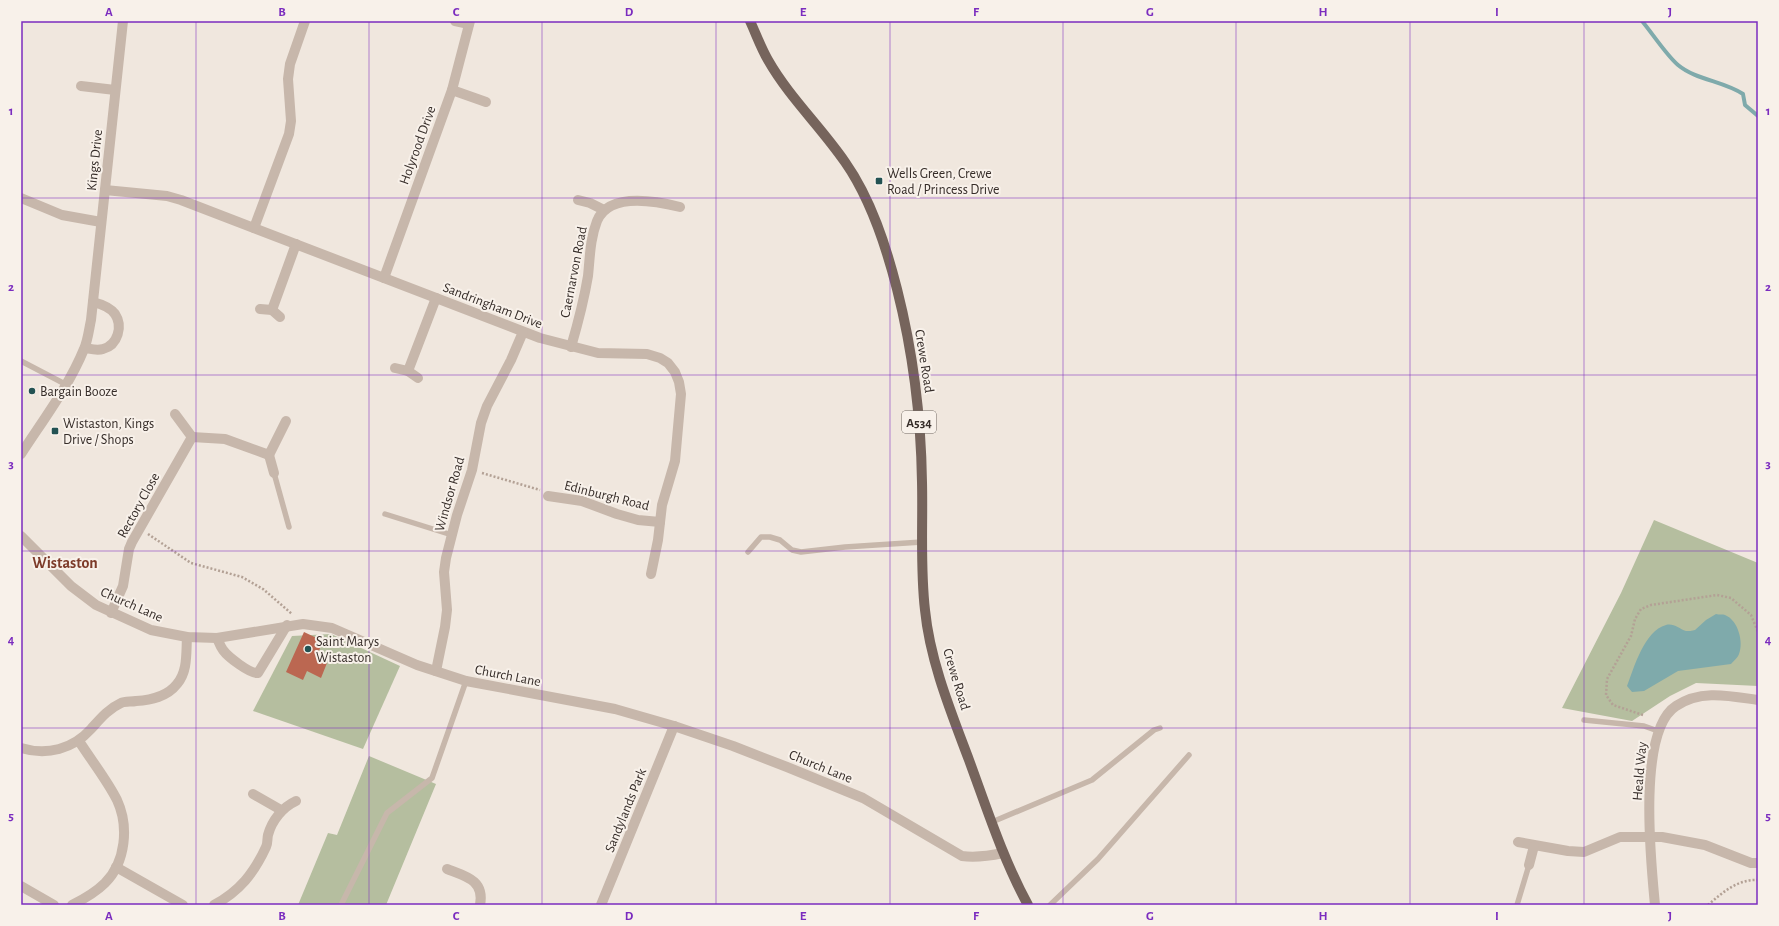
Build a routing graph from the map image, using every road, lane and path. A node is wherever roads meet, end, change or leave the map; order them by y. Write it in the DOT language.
graph roads {
  1 [pos="123,21"];
  2 [pos="305,21"];
  3 [pos="455,21"];
  4 [pos="750,21"];
  5 [pos="470,23"];
  6 [pos="81,86"];
  7 [pos="115,90"];
  8 [pos="452,90"];
  9 [pos="486,102"];
  10 [pos="105,190"];
  11 [pos="21,198"];
  12 [pos="578,200"];
  13 [pos="680,207"];
  14 [pos="604,210"];
  15 [pos="101,222"];
  16 [pos="254,228"];
  17 [pos="296,244"];
  18 [pos="384,278"];
  19 [pos="436,298"];
  20 [pos="93,302"];
  21 [pos="260,309"];
  22 [pos="272,310"];
  23 [pos="280,317"];
  24 [pos="523,332"];
  25 [pos="571,347"];
  26 [pos="85,348"];
  27 [pos="21,361"];
  28 [pos="395,368"];
  29 [pos="408,370"];
  30 [pos="418,378"];
  31 [pos="65,384"];
  32 [pos="175,414"];
  33 [pos="286,421"];
  34 [pos="192,437"];
  35 [pos="21,454"];
  36 [pos="269,455"];
  37 [pos="472,470"];
  38 [pos="274,473"];
  39 [pos="548,496"];
  40 [pos="385,514"];
  41 [pos="660,522"];
  42 [pos="290,527"];
  43 [pos="140,528"];
  44 [pos="452,535"];
  45 [pos="21,536"];
  46 [pos="922,542"];
  47 [pos="748,552"];
  48 [pos="651,574"];
  49 [pos="111,613"];
  50 [pos="303,624"];
  51 [pos="287,625"];
  52 [pos="1758,632"];
  53 [pos="187,637"];
  54 [pos="217,638"];
  55 [pos="436,671"];
  56 [pos="466,681"];
  57 [pos="1758,700"];
  58 [pos="1584,720"];
  59 [pos="674,726"];
  60 [pos="1660,726"];
  61 [pos="1160,728"];
  62 [pos="79,741"];
  63 [pos="21,748"];
  64 [pos="1189,755"];
  65 [pos="253,794"];
  66 [pos="296,800"];
  67 [pos="281,810"];
  68 [pos="992,822"];
  69 [pos="1650,837"];
  70 [pos="1518,842"];
  71 [pos="1534,846"];
  72 [pos="1003,853"];
  73 [pos="1758,863"];
  74 [pos="1529,866"];
  75 [pos="116,867"];
  76 [pos="447,869"];
  77 [pos="1758,880"];
  78 [pos="21,886"];
  79 [pos="54,905"];
  80 [pos="72,905"];
  81 [pos="183,905"];
  82 [pos="214,905"];
  83 [pos="341,905"];
  84 [pos="480,905"];
  85 [pos="601,905"];
  86 [pos="1028,905"];
  87 [pos="1050,905"];
  88 [pos="1517,905"];
  89 [pos="1655,905"];
  90 [pos="1708,905"];
  1 -- 7 [label="street, Kings Drive"];
  2 -- 16 [label="street"];
  3 -- 5 [label="street"];
  4 -- 46 [label="main road, Crewe Road / A534"];
  5 -- 8 [label="street, Holyrood Drive"];
  6 -- 7 [label="street"];
  7 -- 10 [label="street, Kings Drive"];
  8 -- 9 [label="street"];
  8 -- 18 [label="street, Holyrood Drive"];
  10 -- 15 [label="street, Kings Drive"];
  10 -- 16 [label="street, Sandringham Drive"];
  11 -- 15 [label="street"];
  12 -- 14 [label="street"];
  13 -- 14 [label="street"];
  14 -- 25 [label="street, Caernarvon Road"];
  15 -- 20 [label="street, Kings Drive"];
  16 -- 17 [label="street, Sandringham Drive"];
  17 -- 18 [label="street, Sandringham Drive"];
  17 -- 22 [label="street"];
  18 -- 19 [label="street, Sandringham Drive"];
  19 -- 24 [label="street, Sandringham Drive"];
  19 -- 29 [label="street"];
  20 -- 26 [label="street, Kings Drive"];
  20 -- 26 [label="street"];
  21 -- 22 [label="street"];
  22 -- 23 [label="street"];
  24 -- 25 [label="street, Sandringham Drive"];
  24 -- 37 [label="street, Windsor Road"];
  25 -- 41 [label="street, Sandringham Drive"];
  26 -- 31 [label="street, Kings Drive"];
  27 -- 31 [label="lane"];
  28 -- 29 [label="street"];
  29 -- 30 [label="street"];
  31 -- 35 [label="street, Kings Drive"];
  32 -- 34 [label="street"];
  33 -- 36 [label="street"];
  34 -- 36 [label="street"];
  34 -- 43 [label="street, Rectory Close"];
  36 -- 38 [label="street"];
  37 -- 39 [label="path"];
  37 -- 44 [label="street, Windsor Road"];
  38 -- 42 [label="lane"];
  39 -- 41 [label="street, Edinburgh Road"];
  40 -- 44 [label="lane"];
  41 -- 48 [label="street, Sandringham Drive"];
  43 -- 49 [label="street, Rectory Close"];
  43 -- 50 [label="path"];
  44 -- 55 [label="street, Windsor Road"];
  45 -- 49 [label="street, Church Lane"];
  46 -- 47 [label="lane"];
  46 -- 68 [label="main road, Crewe Road / A534"];
  49 -- 53 [label="street, Church Lane"];
  50 -- 51 [label="street, Church Lane"];
  50 -- 55 [label="street, Church Lane"];
  51 -- 54 [label="street, Church Lane"];
  51 -- 54 [label="street"];
  52 -- 60 [label="path"];
  53 -- 54 [label="street, Church Lane"];
  53 -- 62 [label="street"];
  55 -- 56 [label="street, Church Lane"];
  56 -- 59 [label="street, Church Lane"];
  56 -- 83 [label="lane"];
  57 -- 60 [label="street, Heald Way"];
  58 -- 60 [label="lane"];
  59 -- 72 [label="street, Church Lane"];
  59 -- 85 [label="street, Sandylands Park"];
  60 -- 69 [label="street, Heald Way"];
  61 -- 68 [label="lane"];
  62 -- 63 [label="street"];
  62 -- 75 [label="street"];
  64 -- 87 [label="lane"];
  65 -- 67 [label="street"];
  66 -- 67 [label="street"];
  67 -- 82 [label="street"];
  68 -- 72 [label="main road, Crewe Road / A534"];
  69 -- 71 [label="street"];
  69 -- 73 [label="street"];
  69 -- 89 [label="street, Heald Way"];
  70 -- 71 [label="street"];
  71 -- 74 [label="street"];
  72 -- 86 [label="main road, A534"];
  74 -- 88 [label="lane"];
  75 -- 80 [label="street"];
  75 -- 81 [label="street"];
  76 -- 84 [label="street"];
  77 -- 90 [label="path"];
  78 -- 79 [label="street"];
}
